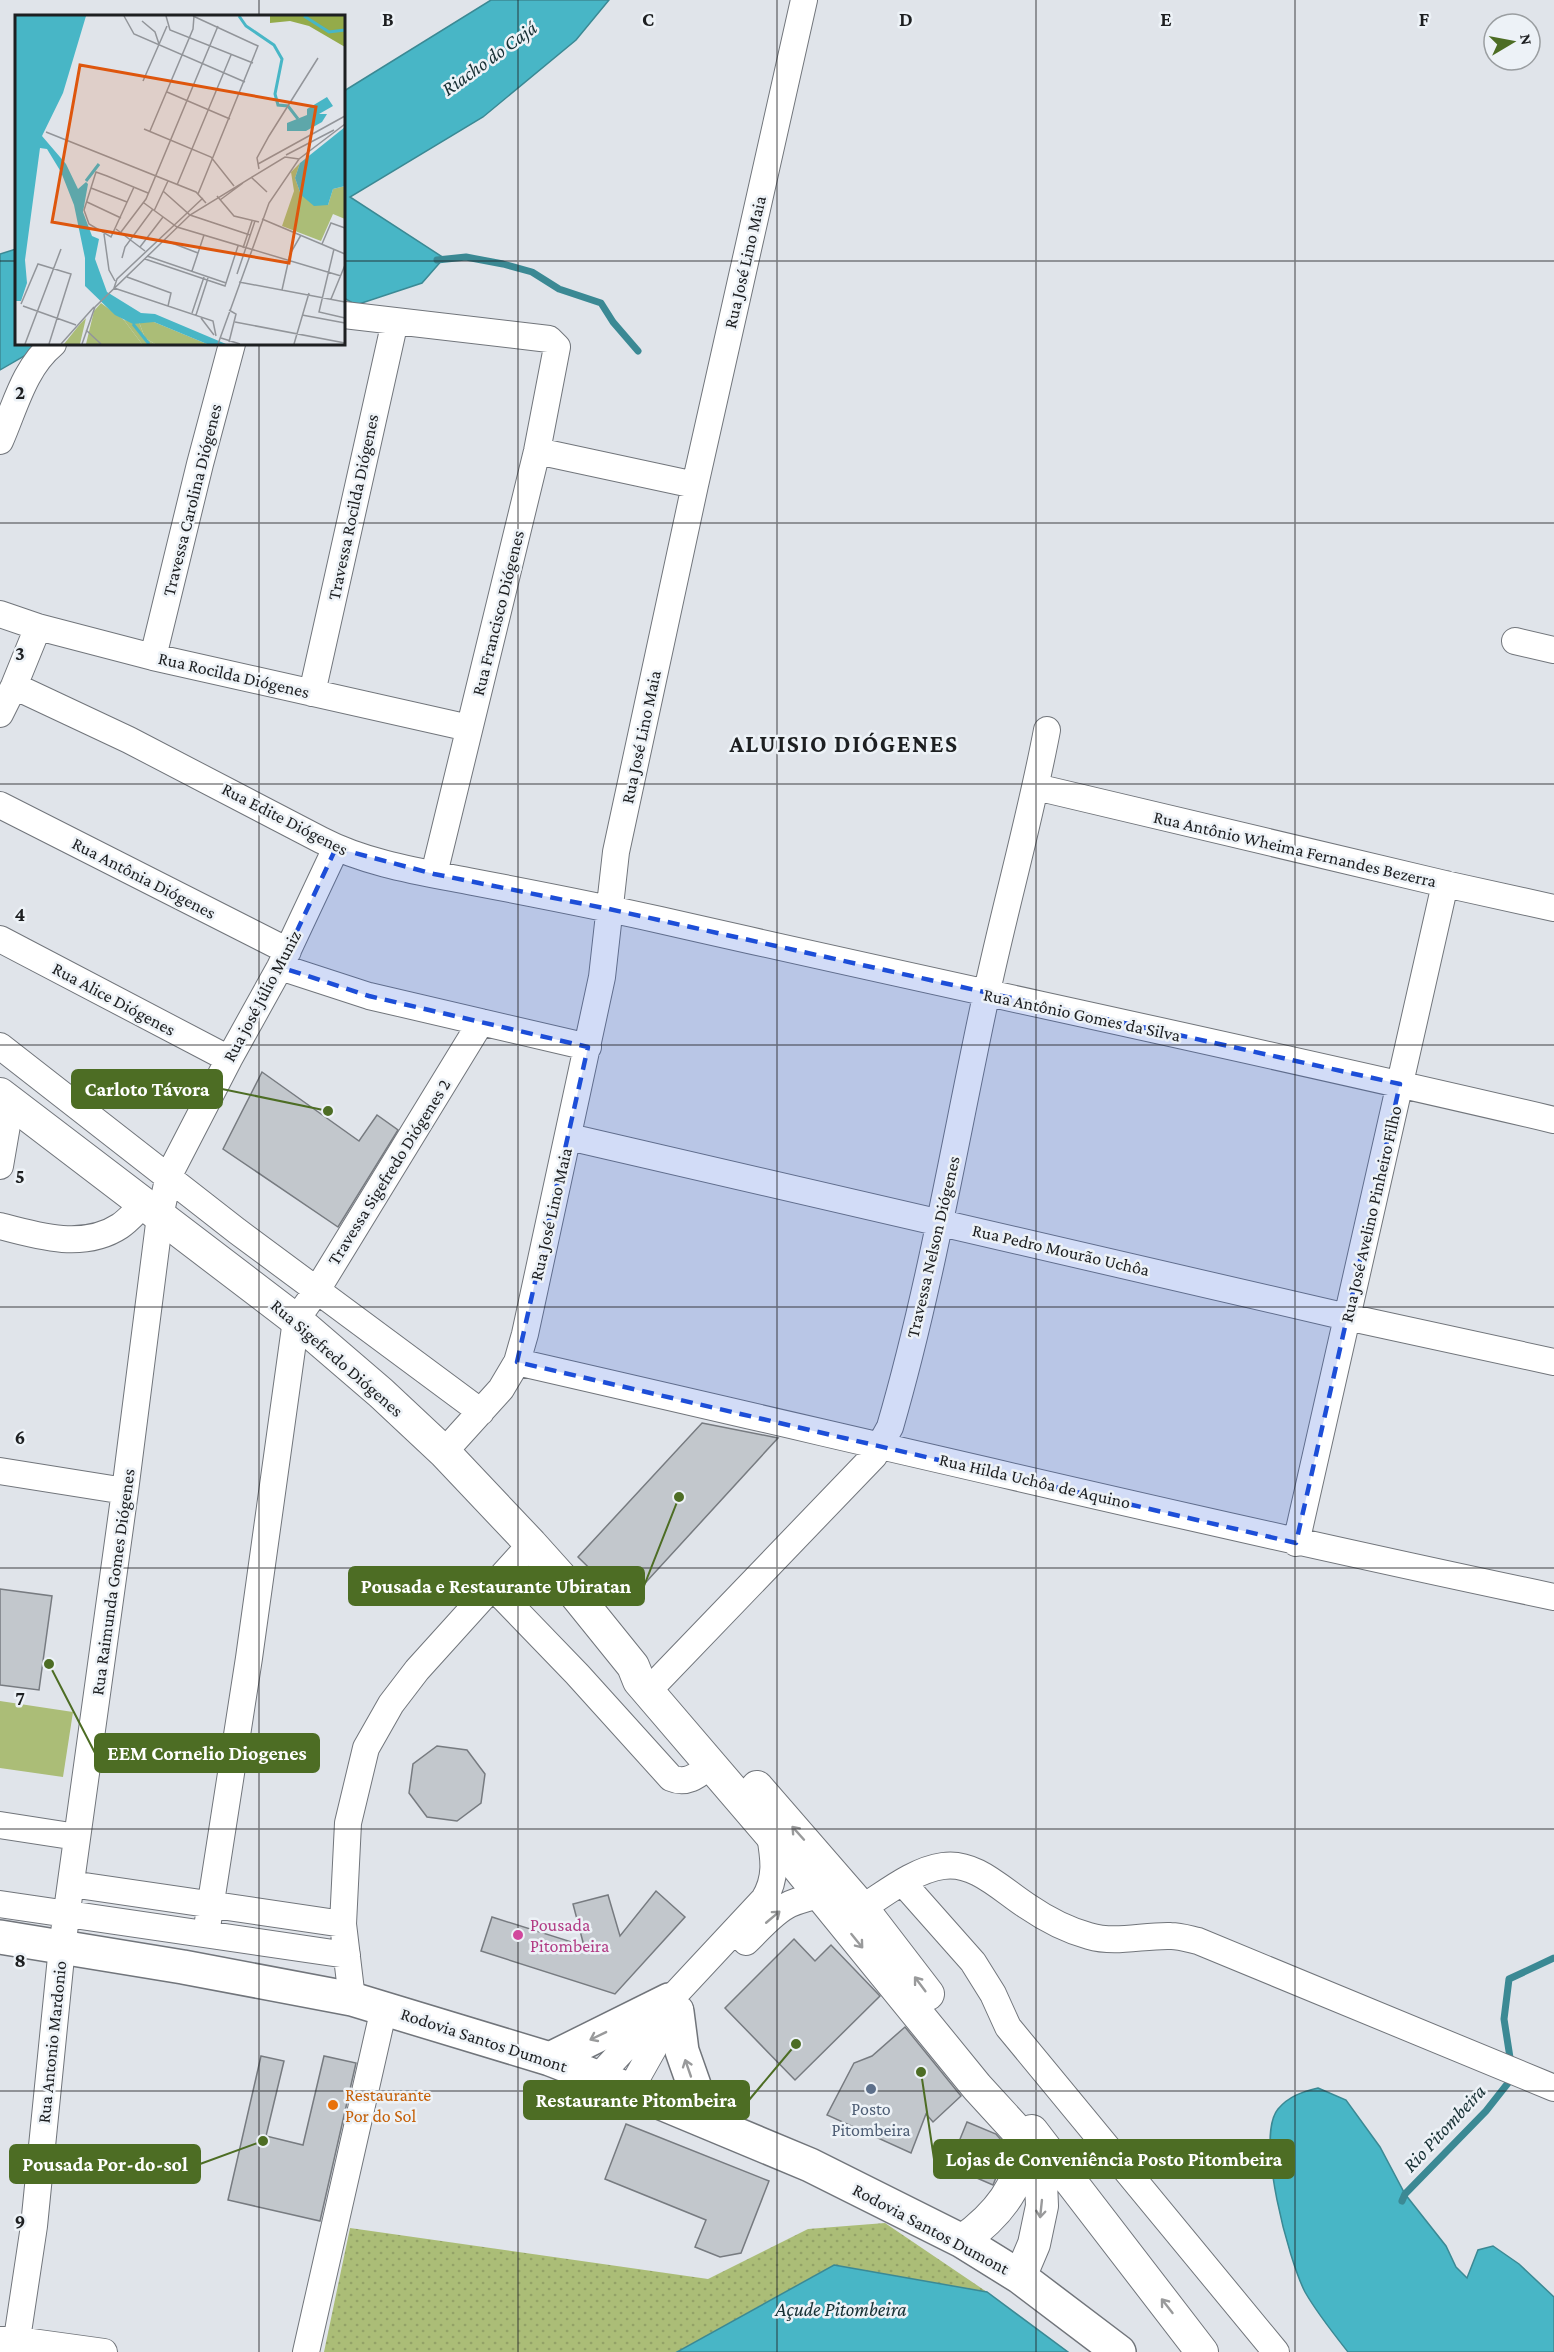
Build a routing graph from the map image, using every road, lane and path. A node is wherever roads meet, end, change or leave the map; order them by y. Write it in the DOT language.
graph roads {
  1 [pos="804,0"];
  2 [pos="345,315"];
  3 [pos="394,321"];
  4 [pos="53,345"];
  5 [pos="232,345"];
  6 [pos="3,434"];
  7 [pos="537,451"];
  8 [pos="695,485"];
  9 [pos="0,614"];
  10 [pos="38,627"];
  11 [pos="1515,641"];
  12 [pos="1554,650"];
  13 [pos="153,657"];
  14 [pos="14,686"];
  15 [pos="312,693"];
  16 [pos="0,714"];
  17 [pos="470,728"];
  18 [pos="1047,730"];
  19 [pos="1036,787"];
  20 [pos="0,805"];
  21 [pos="336,848"];
  22 [pos="434,874"];
  23 [pos="1444,885"];
  24 [pos="1554,908"];
  25 [pos="609,909"];
  26 [pos="0,939"];
  27 [pos="284,959"];
  28 [pos="986,994"];
  29 [pos="481,1022"];
  30 [pos="0,1046"];
  31 [pos="588,1047"];
  32 [pos="229,1059"];
  33 [pos="1400,1084"];
  34 [pos="6,1098"];
  35 [pos="1554,1120"];
  36 [pos="568,1137"];
  37 [pos="0,1166"];
  38 [pos="169,1175"];
  39 [pos="152,1210"];
  40 [pos="940,1222"];
  41 [pos="0,1226"];
  42 [pos="317,1290"];
  43 [pos="1347,1317"];
  44 [pos="296,1320"];
  45 [pos="517,1362"];
  46 [pos="1554,1362"];
  47 [pos="481,1412"];
  48 [pos="881,1445"];
  49 [pos="444,1452"];
  50 [pos="0,1471"];
  51 [pos="125,1491"];
  52 [pos="1296,1543"];
  53 [pos="531,1544"];
  54 [pos="492,1586"];
  55 [pos="1554,1597"];
  56 [pos="646,1679"];
  57 [pos="711,1765"];
  58 [pos="0,1825"];
  59 [pos="770,1835"];
  60 [pos="77,1838"];
  61 [pos="903,1883"];
  62 [pos="70,1884"];
  63 [pos="830,1888"];
  64 [pos="0,1904"];
  65 [pos="210,1904"];
  66 [pos="862,1908"];
  67 [pos="66,1915"];
  68 [pos="343,1924"];
  69 [pos="206,1934"];
  70 [pos="0,1937"];
  71 [pos="62,1947"];
  72 [pos="347,1954"];
  73 [pos="352,1999"];
  74 [pos="673,2006"];
  75 [pos="384,2008"];
  76 [pos="550,2060"];
  77 [pos="598,2077"];
  78 [pos="1554,2088"];
  79 [pos="630,2090"];
  80 [pos="707,2122"];
  81 [pos="1020,2134"];
  82 [pos="962,2241"];
  83 [pos="1020,2277"];
  84 [pos="11,2344"];
  85 [pos="104,2352"];
  86 [pos="306,2352"];
  87 [pos="1119,2352"];
  88 [pos="1202,2352"];
  89 [pos="1276,2352"];
  1 -- 8 [label="street, Rua José Lino Maia"];
  2 -- 3 [label="street"];
  3 -- 7 [label="street, Rua Francisco Diógenes"];
  3 -- 15 [label="street, Travessa Rocilda Diógenes"];
  4 -- 6 [label="street"];
  5 -- 13 [label="street, Travessa Carolina Diógenes"];
  7 -- 8 [label="street"];
  7 -- 17 [label="street, Rua Francisco Diógenes"];
  8 -- 25 [label="street, Rua José Lino Maia"];
  9 -- 10 [label="street, Rua Rocilda Diógenes"];
  10 -- 13 [label="street, Rua Rocilda Diógenes"];
  10 -- 14 [label="street"];
  11 -- 12 [label="street"];
  13 -- 15 [label="street, Rua Rocilda Diógenes"];
  14 -- 16 [label="street"];
  14 -- 21 [label="street, Rua Edite Diógenes"];
  15 -- 17 [label="street, Rua Rocilda Diógenes"];
  17 -- 22 [label="street, Rua Francisco Diógenes"];
  18 -- 19 [label="street, Travessa Nelson Diógenes"];
  19 -- 23 [label="street, Rua Antônio Wheima Fernandes Bezerra"];
  19 -- 28 [label="street, Travessa Nelson Diógenes"];
  20 -- 27 [label="street, Rua Antônia Diógenes"];
  21 -- 22 [label="street, Rua Edite Diógenes"];
  21 -- 27 [label="street, Rua josé Júlio Muniz"];
  22 -- 25 [label="street, Rua Edite Diógenes"];
  23 -- 24 [label="street, Rua Antônio Wheima Fernandes Bezerra"];
  23 -- 33 [label="street, Rua José Avelino Pinheiro Filho"];
  25 -- 28 [label="street, Rua Antônio Gomes da Silva"];
  25 -- 31 [label="street, Rua José Lino Maia"];
  26 -- 32 [label="street, Rua Alice Diógenes"];
  27 -- 29 [label="street, Rua Antônia Diógenes"];
  27 -- 32 [label="street, Rua josé Júlio Muniz"];
  28 -- 33 [label="street, Rua Antônio Gomes da Silva"];
  28 -- 40 [label="street, Travessa Nelson Diógenes"];
  29 -- 31 [label="street, Rua Antônia Diógenes"];
  29 -- 42 [label="street, Travessa Sigefredo Diógenes 2"];
  30 -- 38 [label="street"];
  31 -- 36 [label="street, Rua José Lino Maia"];
  32 -- 38 [label="street, Rua josé Júlio Muniz"];
  33 -- 35 [label="street, Rua Antônio Gomes da Silva"];
  33 -- 43 [label="street, Rua José Avelino Pinheiro Filho"];
  34 -- 37 [label="street"];
  34 -- 39 [label="main road, Rua Sigefredo Diógenes"];
  36 -- 40 [label="street, Rua Pedro Mourão Uchôa"];
  36 -- 45 [label="street, Rua José Lino Maia"];
  38 -- 39 [label="street, Rua josé Júlio Muniz"];
  38 -- 42 [label="street"];
  39 -- 41 [label="street"];
  39 -- 44 [label="main road, Rua Sigefredo Diógenes"];
  39 -- 51 [label="street, Rua Raimunda Gomes Diógenes"];
  40 -- 43 [label="street, Rua Pedro Mourão Uchôa"];
  40 -- 48 [label="street, Travessa Nelson Diógenes"];
  42 -- 44 [label="street, Travessa Sigefredo Diógenes 2"];
  42 -- 47 [label="street"];
  43 -- 46 [label="street, Rua Pedro Mourão Uchôa"];
  43 -- 52 [label="street, Rua José Avelino Pinheiro Filho"];
  44 -- 49 [label="main road, Rua Sigefredo Diógenes"];
  44 -- 65 [label="street"];
  45 -- 47 [label="street, Rua José Lino Maia"];
  45 -- 48 [label="street, Rua Hilda Uchôa de Aquino"];
  47 -- 49 [label="street, Rua José Lino Maia"];
  48 -- 52 [label="street, Rua Hilda Uchôa de Aquino"];
  48 -- 56 [label="street, Travessa Nelson Diógenes"];
  49 -- 53 [label="main road, Rua Sigefredo Diógenes"];
  50 -- 51 [label="street"];
  51 -- 60 [label="street, Rua Raimunda Gomes Diógenes"];
  52 -- 55 [label="street, Rua Hilda Uchôa de Aquino"];
  53 -- 54 [label="street"];
  53 -- 56 [label="main road, Rua Sigefredo Diógenes"];
  54 -- 57 [label="street"];
  54 -- 68 [label="street"];
  56 -- 57 [label="main road"];
  63 -- 56 [label="main road, one-way"];
  57 -- 59 [label="main road"];
  58 -- 60 [label="street"];
  59 -- 63 [label="main road"];
  59 -- 74 [label="street"];
  60 -- 62 [label="street, Rua Raimunda Gomes Diógenes"];
  61 -- 66 [label="street"];
  61 -- 78 [label="street"];
  61 -- 89 [label="street"];
  62 -- 65 [label="street"];
  62 -- 67 [label="street, Rua Raimunda Gomes Diógenes"];
  63 -- 66 [label="main road"];
  74 -- 63 [label="street, one-way"];
  63 -- 81 [label="main road, one-way"];
  64 -- 67 [label="street"];
  65 -- 68 [label="street"];
  65 -- 69 [label="street"];
  88 -- 66 [label="main road, one-way"];
  67 -- 69 [label="street"];
  67 -- 71 [label="street, Rua Raimunda Gomes Diógenes"];
  68 -- 72 [label="street"];
  69 -- 72 [label="street"];
  70 -- 71 [label="highway, Rodovia Santos Dumont"];
  71 -- 73 [label="highway, Rodovia Santos Dumont"];
  71 -- 84 [label="street, Rua Antonio Mardonio"];
  72 -- 73 [label="street"];
  73 -- 75 [label="highway, Rodovia Santos Dumont"];
  74 -- 76 [label="highway, one-way"];
  74 -- 77 [label="street"];
  74 -- 79 [label="street"];
  80 -- 74 [label="highway, one-way"];
  75 -- 76 [label="highway, Rodovia Santos Dumont"];
  75 -- 86 [label="street"];
  76 -- 77 [label="highway, Rodovia Santos Dumont"];
  77 -- 79 [label="highway, Rodovia Santos Dumont"];
  79 -- 80 [label="highway, Rodovia Santos Dumont"];
  80 -- 82 [label="highway, Rodovia Santos Dumont"];
  81 -- 82 [label="main road"];
  81 -- 83 [label="main road, one-way"];
  82 -- 83 [label="highway, Rodovia Santos Dumont"];
  83 -- 87 [label="highway, Rodovia Santos Dumont"];
  84 -- 85 [label="street"];
}
